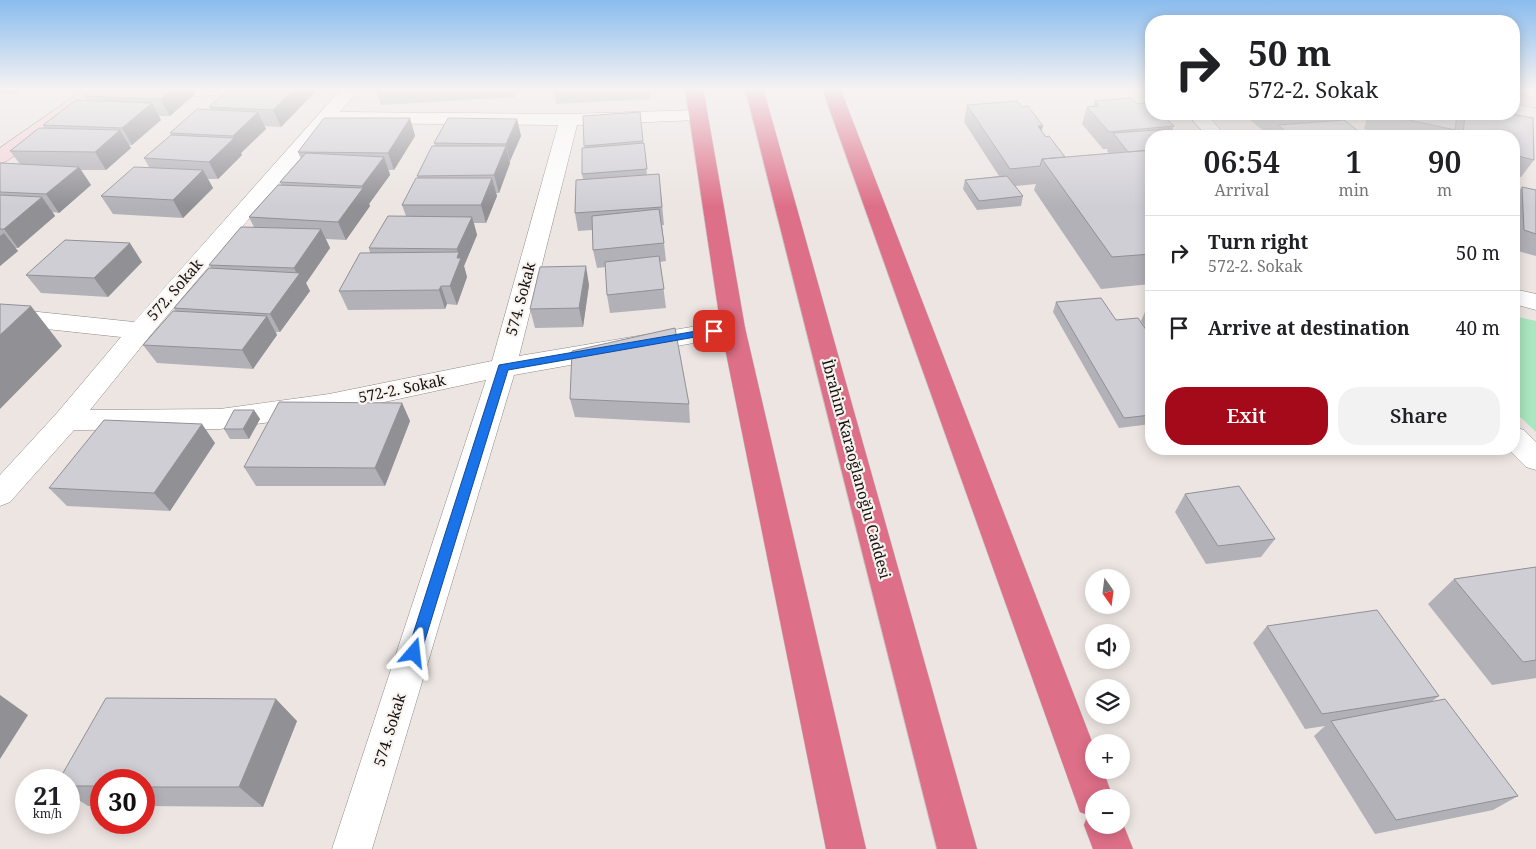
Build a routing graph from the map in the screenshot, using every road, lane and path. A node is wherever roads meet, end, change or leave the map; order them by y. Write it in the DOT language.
graph roads {
  1 [pos="42,128"];
  2 [pos="315,128"];
  3 [pos="567,128"];
  4 [pos="700,128"];
  5 [pos="765,128"];
  6 [pos="847,128"];
  7 [pos="0,157"];
  8 [pos="1520,298"];
  9 [pos="1536,302"];
  10 [pos="0,316"];
  11 [pos="734,328"];
  12 [pos="140,331"];
  13 [pos="503,368"];
  14 [pos="67,420"];
  15 [pos="1520,443"];
  16 [pos="1536,459"];
  17 [pos="0,494"];
  18 [pos="1091,789"];
  19 [pos="1107,834"];
  20 [pos="352,849"];
  21 [pos="846,849"];
  22 [pos="957,849"];
  23 [pos="1112,849"];
  1 -- 7 [label="street"];
  2 -- 12 [label="street, 572. Sokak"];
  3 -- 13 [label="street, 574. Sokak"];
  4 -- 11 [label="highway"];
  5 -- 22 [label="highway, İbrahim Karaoğlanoğlu Caddesi"];
  6 -- 18 [label="highway"];
  8 -- 9 [label="street"];
  10 -- 12 [label="street"];
  11 -- 13 [label="street, 572-2. Sokak"];
  11 -- 21 [label="highway"];
  12 -- 14 [label="street, 572. Sokak"];
  13 -- 14 [label="street, 572-2. Sokak"];
  13 -- 20 [label="street, 574. Sokak"];
  14 -- 17 [label="street, 572. Sokak"];
  15 -- 16 [label="street"];
  19 -- 23 [label="highway"];
}
